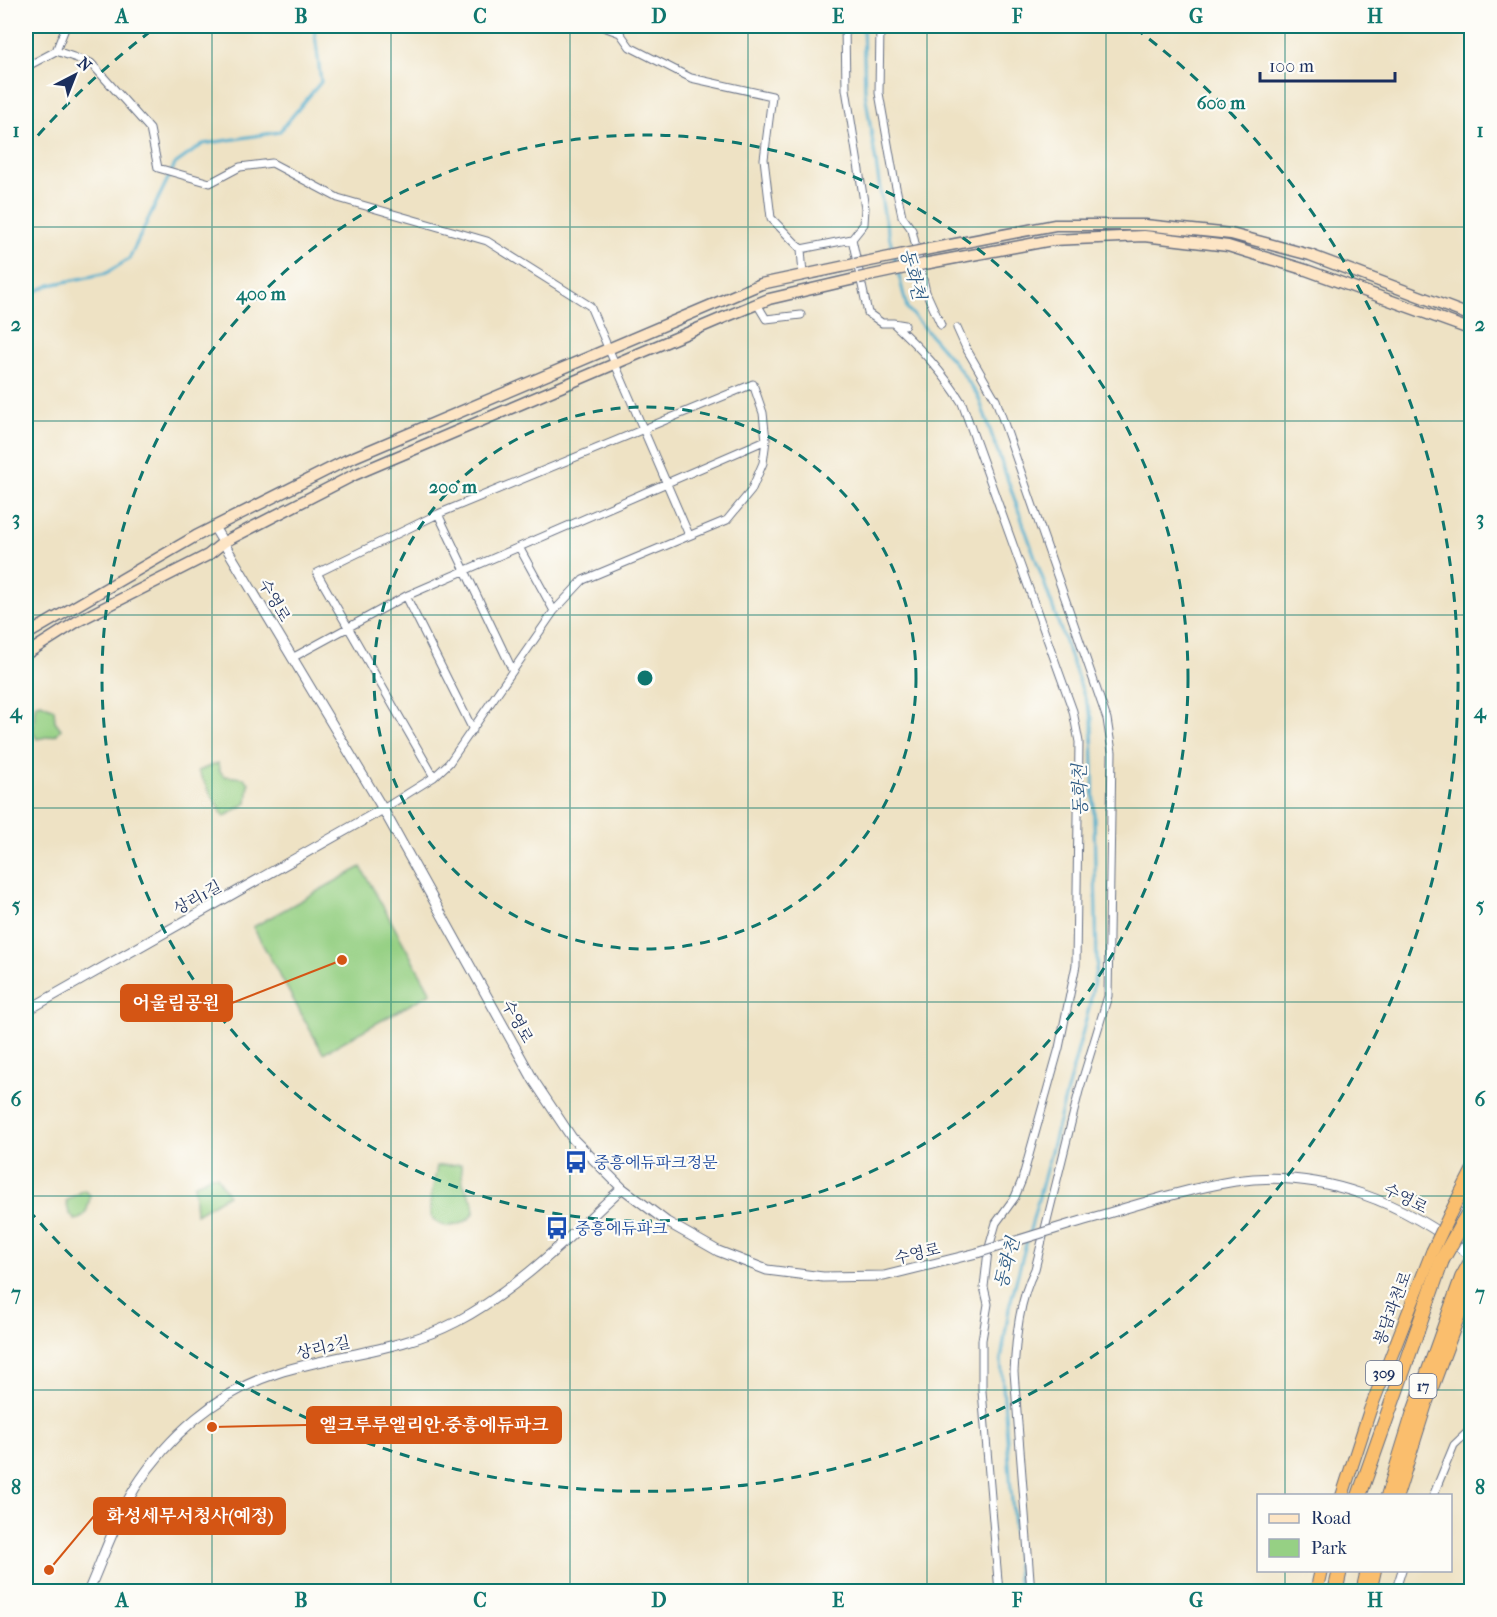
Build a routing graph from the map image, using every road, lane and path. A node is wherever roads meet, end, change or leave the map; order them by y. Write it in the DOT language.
graph roads {
  1 [pos="66,26"];
  2 [pos="601,26"];
  3 [pos="845,26"];
  4 [pos="880,26"];
  5 [pos="56,51"];
  6 [pos="26,68"];
  7 [pos="852,239"];
  8 [pos="801,249"];
  9 [pos="803,275"];
  10 [pos="757,304"];
  11 [pos="801,315"];
  12 [pos="1472,316"];
  13 [pos="893,323"];
  14 [pos="905,325"];
  15 [pos="941,325"];
  16 [pos="957,328"];
  17 [pos="1472,330"];
  18 [pos="608,348"];
  19 [pos="615,364"];
  20 [pos="644,430"];
  21 [pos="766,440"];
  22 [pos="667,483"];
  23 [pos="438,514"];
  24 [pos="214,527"];
  25 [pos="689,536"];
  26 [pos="224,542"];
  27 [pos="519,547"];
  28 [pos="465,570"];
  29 [pos="406,596"];
  30 [pos="554,611"];
  31 [pos="346,628"];
  32 [pos="26,635"];
  33 [pos="26,654"];
  34 [pos="291,658"];
  35 [pos="512,669"];
  36 [pos="473,730"];
  37 [pos="434,777"];
  38 [pos="383,809"];
  39 [pos="26,1011"];
  40 [pos="1472,1171"];
  41 [pos="622,1188"];
  42 [pos="1472,1207"];
  43 [pos="1437,1256"];
  44 [pos="1472,1259"];
  45 [pos="1468,1281"];
  46 [pos="1472,1428"];
  47 [pos="1343,1494"];
  48 [pos="1360,1494"];
  49 [pos="1389,1494"];
  50 [pos="1398,1494"];
  51 [pos="1434,1494"];
  52 [pos="1321,1572"];
  53 [pos="1340,1572"];
  54 [pos="1368,1572"];
  55 [pos="1375,1572"];
  56 [pos="1401,1572"];
  57 [pos="88,1592"];
  58 [pos="999,1592"];
  59 [pos="1031,1592"];
  60 [pos="1316,1592"];
  61 [pos="1335,1592"];
  62 [pos="1363,1592"];
  63 [pos="1370,1592"];
  64 [pos="1395,1592"];
  1 -- 5 [label="street"];
  2 -- 8 [label="street"];
  3 -- 7 [label="street"];
  4 -- 15 [label="street"];
  5 -- 6 [label="street"];
  5 -- 18 [label="street"];
  7 -- 8 [label="street"];
  7 -- 13 [label="street"];
  8 -- 9 [label="street"];
  9 -- 12 [label="main road, bridge"];
  9 -- 18 [label="main road"];
  10 -- 11 [label="street"];
  10 -- 17 [label="main road, bridge"];
  10 -- 19 [label="main road"];
  13 -- 14 [label="street"];
  13 -- 58 [label="street"];
  16 -- 59 [label="street"];
  18 -- 19 [label="street"];
  18 -- 24 [label="main road"];
  19 -- 20 [label="street"];
  19 -- 26 [label="main road"];
  20 -- 21 [label="street"];
  20 -- 22 [label="street"];
  20 -- 23 [label="street"];
  21 -- 22 [label="street"];
  21 -- 25 [label="street"];
  22 -- 25 [label="street"];
  22 -- 27 [label="street"];
  23 -- 28 [label="street"];
  23 -- 31 [label="street"];
  24 -- 26 [label="street, 수영로"];
  24 -- 32 [label="main road"];
  25 -- 30 [label="street"];
  26 -- 33 [label="main road"];
  26 -- 34 [label="street, 수영로"];
  27 -- 28 [label="street"];
  27 -- 30 [label="street"];
  28 -- 29 [label="street"];
  28 -- 35 [label="street"];
  29 -- 31 [label="street"];
  29 -- 36 [label="street"];
  30 -- 35 [label="street"];
  31 -- 34 [label="street"];
  31 -- 37 [label="street"];
  34 -- 38 [label="street, 수영로"];
  35 -- 36 [label="street"];
  36 -- 37 [label="street"];
  37 -- 38 [label="street"];
  38 -- 39 [label="street, 상리1길"];
  38 -- 41 [label="street, 수영로"];
  40 -- 43 [label="highway, 봉담과천로 / 309, bridge"];
  41 -- 44 [label="street, 수영로, bridge"];
  41 -- 57 [label="street, 상리2길"];
  42 -- 43 [label="highway, 17, bridge"];
  43 -- 47 [label="highway, 봉담과천로 / 309"];
  43 -- 48 [label="highway, 17"];
  44 -- 45 [label="highway, 17"];
  45 -- 49 [label="highway, 17"];
  45 -- 50 [label="highway"];
  46 -- 51 [label="street"];
  52 -- 60 [label="highway"];
  53 -- 61 [label="highway"];
  54 -- 62 [label="highway"];
  55 -- 63 [label="highway"];
  56 -- 64 [label="street"];
}
